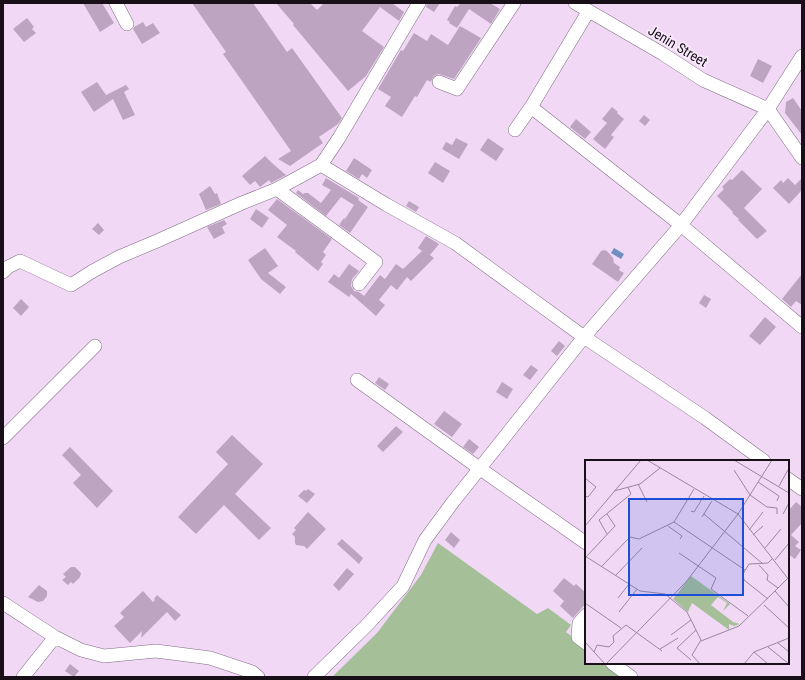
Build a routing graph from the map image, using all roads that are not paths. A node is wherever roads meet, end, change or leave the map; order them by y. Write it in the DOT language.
graph roads {
  1 [pos="116,3"];
  2 [pos="419,3"];
  3 [pos="514,3"];
  4 [pos="575,3"];
  5 [pos="588,12"];
  6 [pos="127,24"];
  7 [pos="802,56"];
  8 [pos="439,82"];
  9 [pos="531,107"];
  10 [pos="768,108"];
  11 [pos="515,130"];
  12 [pos="802,158"];
  13 [pos="321,165"];
  14 [pos="277,189"];
  15 [pos="681,225"];
  16 [pos="3,272"];
  17 [pos="359,284"];
  18 [pos="802,327"];
  19 [pos="584,337"];
  20 [pos="95,346"];
  21 [pos="357,380"];
  22 [pos="3,438"];
  23 [pos="763,460"];
  24 [pos="479,468"];
  25 [pos="789,480"];
  26 [pos="802,489"];
  27 [pos="585,542"];
  28 [pos="3,603"];
  29 [pos="585,616"];
  30 [pos="55,637"];
  31 [pos="585,642"];
  32 [pos="613,664"];
  33 [pos="23,677"];
  34 [pos="258,677"];
  35 [pos="314,677"];
  36 [pos="631,677"];
  1 -- 6 [label="street"];
  2 -- 13 [label="street"];
  3 -- 8 [label="street"];
  4 -- 5 [label="street, Jenin Street"];
  5 -- 9 [label="street"];
  5 -- 10 [label="street, Jenin Street"];
  7 -- 10 [label="street"];
  9 -- 11 [label="street"];
  9 -- 15 [label="street"];
  10 -- 12 [label="street"];
  10 -- 15 [label="street"];
  13 -- 14 [label="street"];
  13 -- 19 [label="street"];
  14 -- 16 [label="street"];
  14 -- 17 [label="street"];
  15 -- 18 [label="street"];
  15 -- 19 [label="street"];
  19 -- 23 [label="street"];
  19 -- 24 [label="street"];
  20 -- 22 [label="street"];
  21 -- 24 [label="street"];
  24 -- 27 [label="street"];
  24 -- 35 [label="street"];
  25 -- 26 [label="street"];
  28 -- 30 [label="street"];
  29 -- 31 [label="street"];
  30 -- 33 [label="street"];
  30 -- 34 [label="street"];
  32 -- 36 [label="street"];
}
